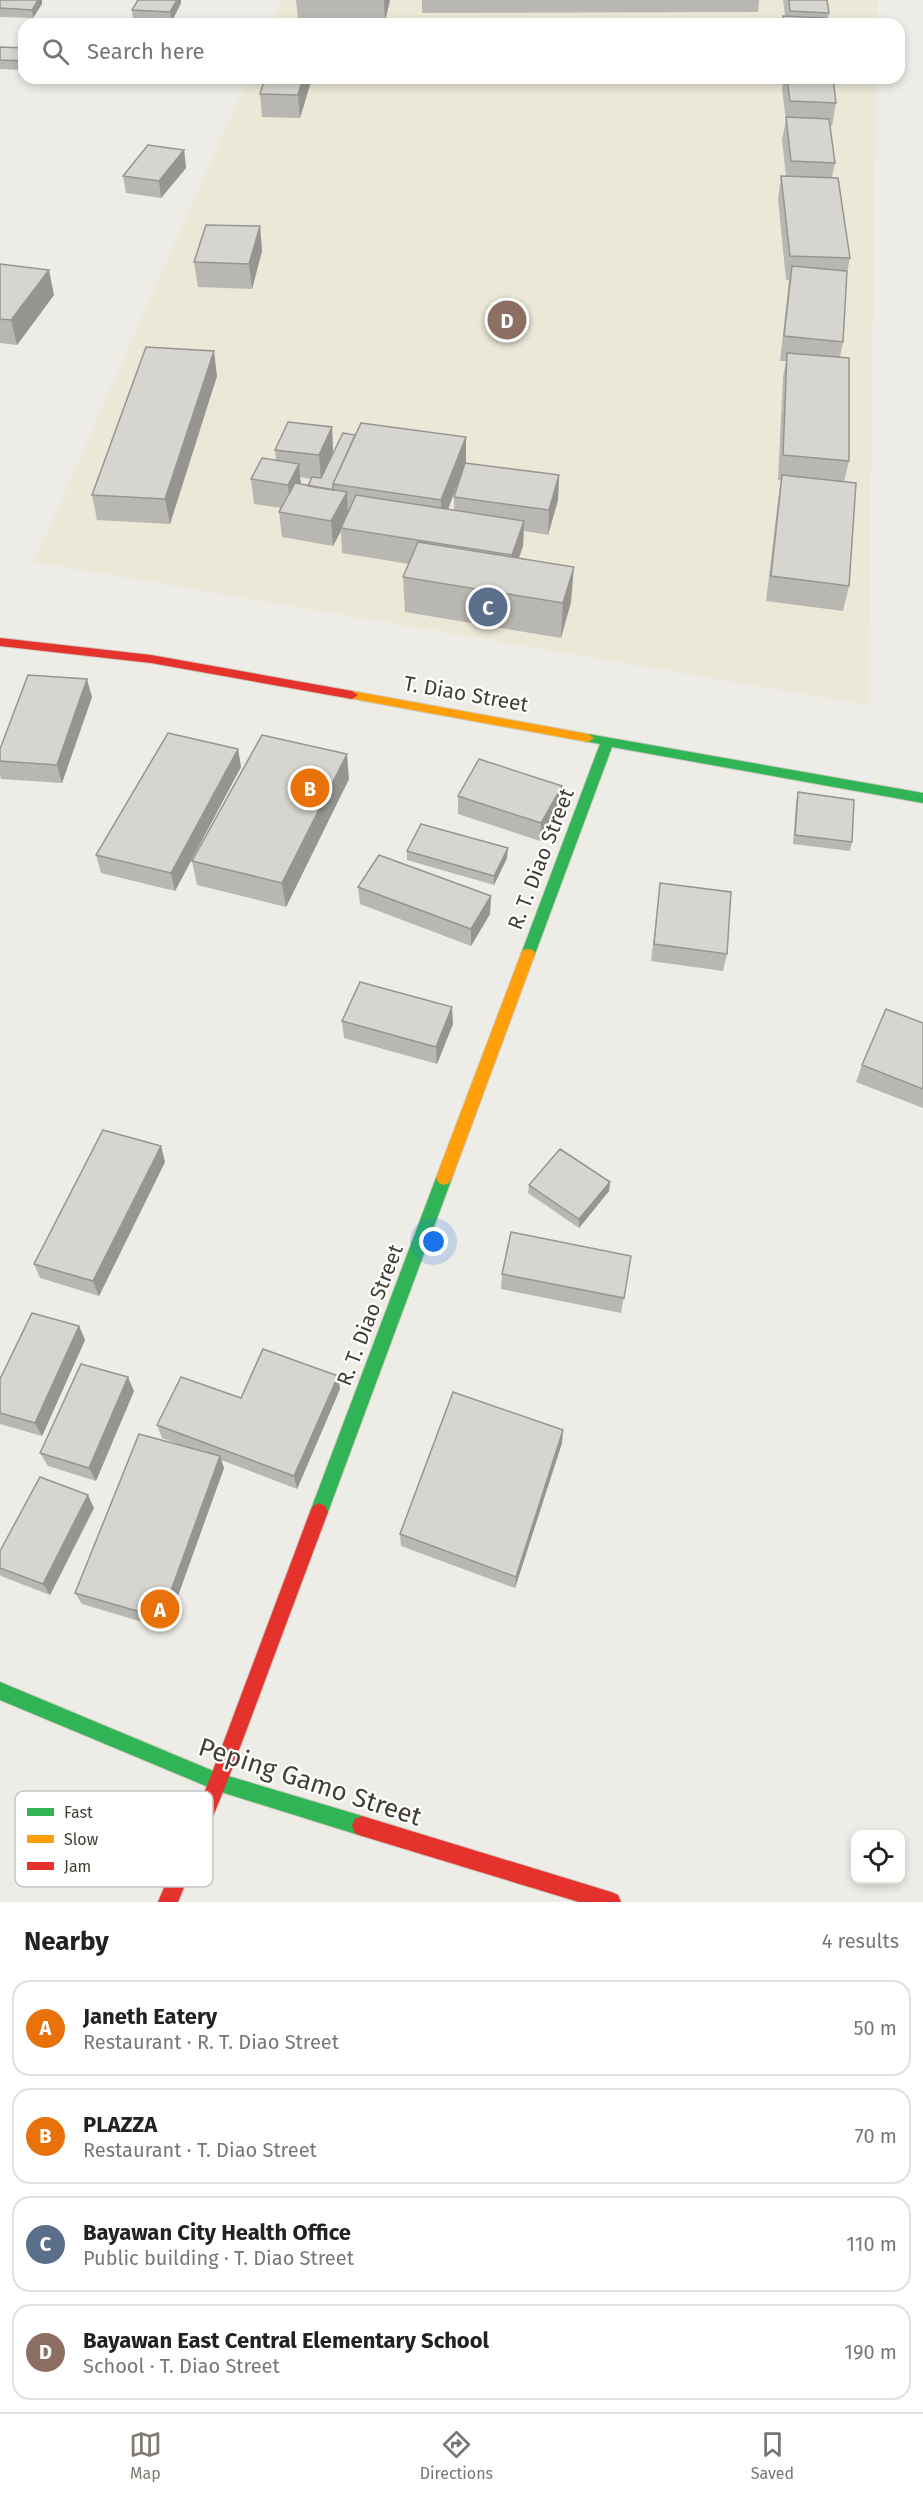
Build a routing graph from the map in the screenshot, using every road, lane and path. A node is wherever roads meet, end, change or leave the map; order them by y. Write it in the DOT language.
graph roads {
  1 [pos="0,642"];
  2 [pos="608,740"];
  3 [pos="923,798"];
  4 [pos="0,1691"];
  5 [pos="218,1782"];
  6 [pos="213,1794"];
  7 [pos="174,1887"];
  8 [pos="168,1902"];
  9 [pos="612,1902"];
  1 -- 2 [label="street, T. Diao Street"];
  2 -- 3 [label="street, T. Diao Street"];
  2 -- 5 [label="street, R. T. Diao Street"];
  4 -- 5 [label="street, Peping Gamo Street"];
  5 -- 6 [label="street, R. T. Diao Street"];
  5 -- 9 [label="street, Peping Gamo Street"];
  7 -- 8 [label="street, R. T. Diao Street"];
}
